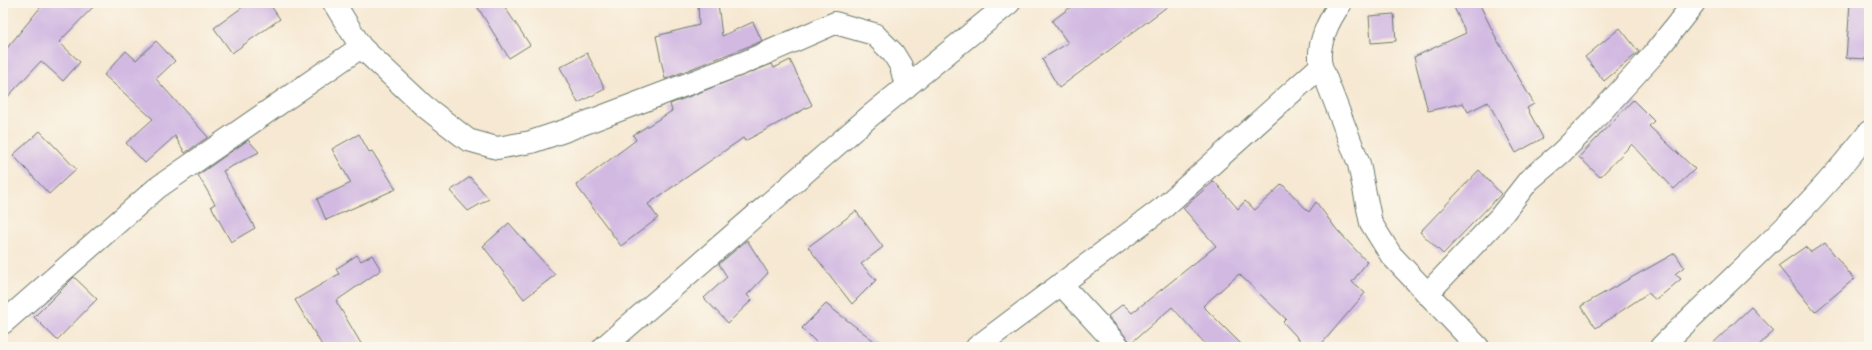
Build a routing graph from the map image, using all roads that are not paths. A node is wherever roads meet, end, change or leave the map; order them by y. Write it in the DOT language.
graph roads {
  1 [pos="334,3"];
  2 [pos="1009,3"];
  3 [pos="1341,3"];
  4 [pos="1694,3"];
  5 [pos="361,47"];
  6 [pos="1321,66"];
  7 [pos="906,88"];
  8 [pos="1869,132"];
  9 [pos="1061,284"];
  10 [pos="1427,294"];
  11 [pos="3,323"];
  12 [pos="604,347"];
  13 [pos="977,347"];
  14 [pos="1119,347"];
  15 [pos="1478,347"];
  16 [pos="1661,347"];
  1 -- 5 [label="street"];
  2 -- 7 [label="street"];
  3 -- 6 [label="street"];
  4 -- 10 [label="street"];
  5 -- 7 [label="street"];
  5 -- 11 [label="street"];
  6 -- 9 [label="street"];
  6 -- 10 [label="street"];
  7 -- 12 [label="street"];
  8 -- 16 [label="street"];
  9 -- 13 [label="street"];
  9 -- 14 [label="street"];
  10 -- 15 [label="street"];
}
